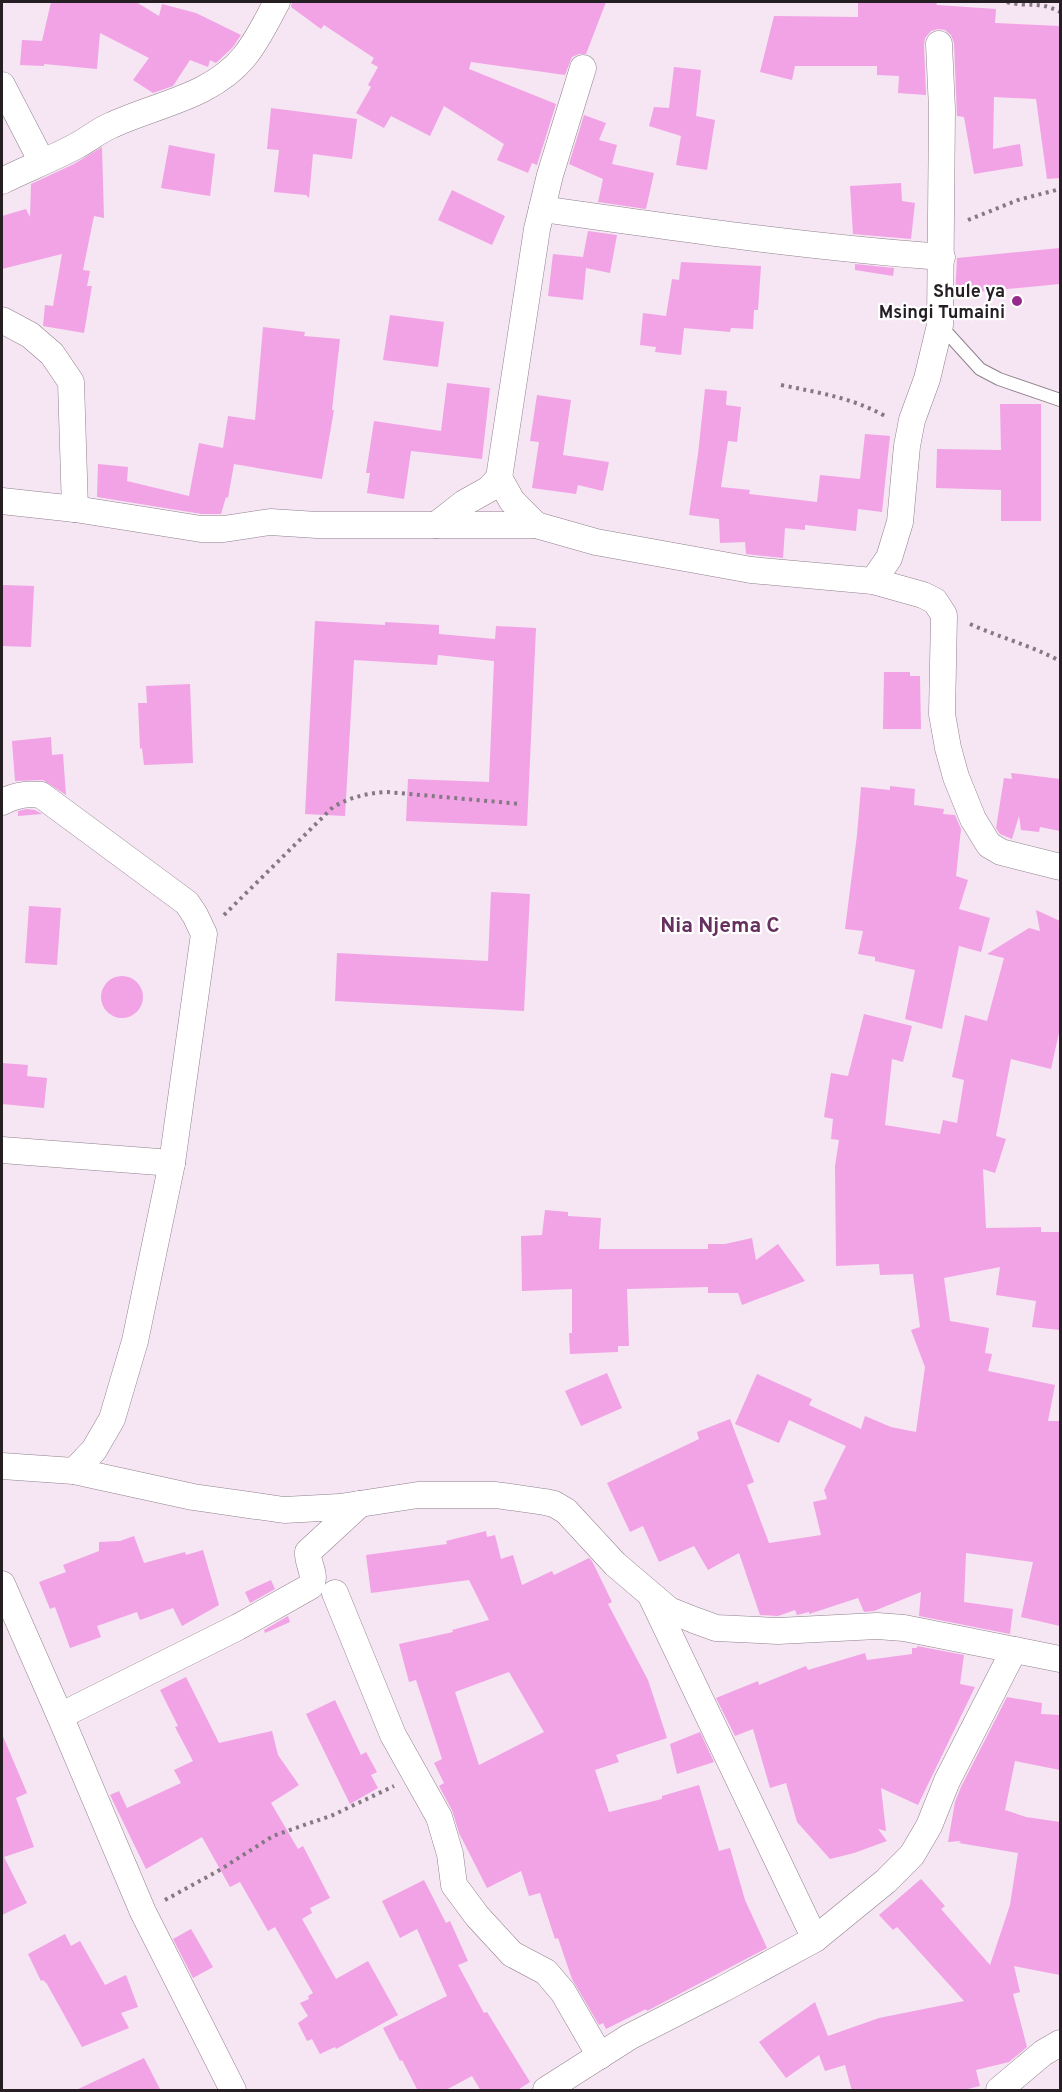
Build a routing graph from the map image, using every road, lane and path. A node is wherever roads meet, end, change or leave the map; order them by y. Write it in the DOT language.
graph roads {
  1 [pos="277,2"];
  2 [pos="1007,2"];
  3 [pos="1060,12"];
  4 [pos="939,44"];
  5 [pos="583,68"];
  6 [pos="2,85"];
  7 [pos="42,162"];
  8 [pos="2,181"];
  9 [pos="1060,189"];
  10 [pos="542,209"];
  11 [pos="942,231"];
  12 [pos="942,257"];
  13 [pos="2,320"];
  14 [pos="940,325"];
  15 [pos="781,385"];
  16 [pos="1060,400"];
  17 [pos="912,420"];
  18 [pos="499,478"];
  19 [pos="2,501"];
  20 [pos="75,509"];
  21 [pos="436,525"];
  22 [pos="536,525"];
  23 [pos="873,581"];
  24 [pos="941,608"];
  25 [pos="1060,661"];
  26 [pos="2,802"];
  27 [pos="521,804"];
  28 [pos="1060,867"];
  29 [pos="204,934"];
  30 [pos="2,1150"];
  31 [pos="172,1163"];
  32 [pos="2,1466"];
  33 [pos="74,1472"];
  34 [pos="360,1504"];
  35 [pos="2,1584"];
  36 [pos="335,1593"];
  37 [pos="650,1593"];
  38 [pos="1014,1650"];
  39 [pos="1060,1659"];
  40 [pos="60,1716"];
  41 [pos="416,1776"];
  42 [pos="143,1912"];
  43 [pos="815,1939"];
  44 [pos="1060,2043"];
  45 [pos="600,2056"];
  46 [pos="233,2091"];
  47 [pos="546,2091"];
  48 [pos="999,2091"];
  1 -- 7 [label="street"];
  2 -- 3 [label="path"];
  4 -- 11 [label="street"];
  5 -- 10 [label="street"];
  6 -- 7 [label="street"];
  7 -- 8 [label="street"];
  9 -- 11 [label="path"];
  10 -- 12 [label="street"];
  10 -- 18 [label="street"];
  11 -- 12 [label="street"];
  12 -- 14 [label="street"];
  13 -- 20 [label="street"];
  14 -- 16 [label="lane"];
  14 -- 17 [label="street"];
  15 -- 17 [label="path"];
  17 -- 23 [label="street"];
  18 -- 21 [label="street"];
  18 -- 22 [label="street"];
  19 -- 20 [label="street"];
  20 -- 21 [label="street"];
  21 -- 22 [label="street"];
  22 -- 23 [label="street"];
  23 -- 24 [label="street"];
  24 -- 25 [label="path"];
  24 -- 28 [label="street"];
  26 -- 29 [label="street"];
  27 -- 29 [label="path"];
  29 -- 31 [label="street"];
  30 -- 31 [label="street"];
  31 -- 33 [label="street"];
  32 -- 33 [label="street"];
  33 -- 34 [label="street"];
  34 -- 37 [label="street"];
  34 -- 40 [label="street"];
  35 -- 40 [label="street"];
  36 -- 41 [label="street"];
  37 -- 38 [label="street"];
  37 -- 43 [label="street"];
  38 -- 39 [label="street"];
  38 -- 43 [label="street"];
  40 -- 42 [label="street"];
  41 -- 42 [label="path"];
  41 -- 45 [label="street"];
  42 -- 46 [label="street"];
  43 -- 45 [label="street"];
  44 -- 48 [label="street"];
  45 -- 47 [label="street"];
}
